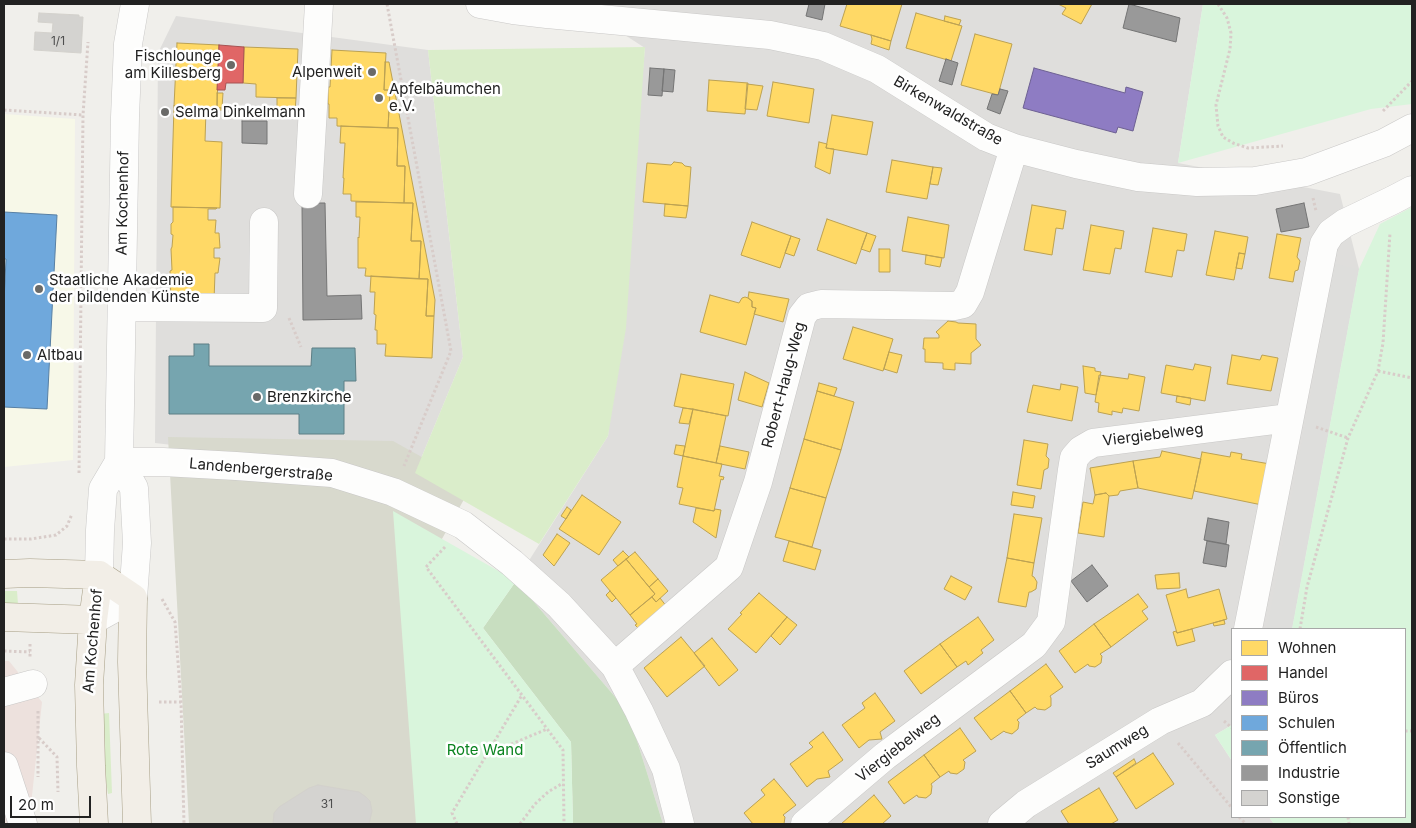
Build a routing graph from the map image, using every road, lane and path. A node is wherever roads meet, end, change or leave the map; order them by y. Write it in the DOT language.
graph roads {
  1 [pos="135,4"];
  2 [pos="319,4"];
  3 [pos="387,4"];
  4 [pos="480,4"];
  5 [pos="485,4"];
  6 [pos="1218,4"];
  7 [pos="88,42"];
  8 [pos="4,110"];
  9 [pos="83,115"];
  10 [pos="1412,128"];
  11 [pos="1290,145"];
  12 [pos="1014,148"];
  13 [pos="1412,190"];
  14 [pos="308,194"];
  15 [pos="264,222"];
  16 [pos="1389,237"];
  17 [pos="122,308"];
  18 [pos="1378,371"];
  19 [pos="1412,378"];
  20 [pos="1289,418"];
  21 [pos="1348,438"];
  22 [pos="119,462"];
  23 [pos="79,477"];
  24 [pos="393,492"];
  25 [pos="72,512"];
  26 [pos="463,525"];
  27 [pos="4,539"];
  28 [pos="4,574"];
  29 [pos="99,575"];
  30 [pos="133,598"];
  31 [pos="4,617"];
  32 [pos="93,620"];
  33 [pos="175,622"];
  34 [pos="1248,628"];
  35 [pos="1300,628"];
  36 [pos="4,651"];
  37 [pos="615,666"];
  38 [pos="1231,675"];
  39 [pos="32,684"];
  40 [pos="4,692"];
  41 [pos="522,695"];
  42 [pos="1160,721"];
  43 [pos="547,729"];
  44 [pos="39,738"];
  45 [pos="486,755"];
  46 [pos="4,766"];
  47 [pos="38,782"];
  48 [pos="563,783"];
  49 [pos="58,792"];
  50 [pos="1231,807"];
  51 [pos="22,824"];
  52 [pos="94,824"];
  53 [pos="137,824"];
  54 [pos="184,824"];
  55 [pos="457,824"];
  56 [pos="520,824"];
  57 [pos="564,824"];
  58 [pos="680,824"];
  59 [pos="805,824"];
  60 [pos="1002,824"];
  1 -- 17 [label="street, Am Kochenhof"];
  2 -- 14 [label="street"];
  3 -- 24 [label="path"];
  4 -- 5 [label="street, Birkenwaldstraße"];
  5 -- 12 [label="street, Birkenwaldstraße"];
  6 -- 11 [label="path"];
  7 -- 9 [label="path"];
  8 -- 9 [label="path"];
  9 -- 23 [label="path"];
  10 -- 12 [label="street, Birkenwaldstraße"];
  12 -- 37 [label="street, Robert-Haug-Weg"];
  13 -- 20 [label="street"];
  15 -- 17 [label="street"];
  16 -- 18 [label="path"];
  17 -- 22 [label="street, Am Kochenhof"];
  18 -- 19 [label="path"];
  18 -- 21 [label="path"];
  20 -- 21 [label="path"];
  20 -- 34 [label="street"];
  20 -- 59 [label="street, Viergiebelweg"];
  21 -- 35 [label="path"];
  22 -- 24 [label="street, Landenbergerstraße"];
  22 -- 29 [label="street, Am Kochenhof"];
  22 -- 30 [label="street"];
  24 -- 26 [label="street, Landenbergerstraße"];
  25 -- 27 [label="path"];
  26 -- 37 [label="street, Landenbergerstraße"];
  26 -- 41 [label="path"];
  28 -- 29 [label="main road"];
  29 -- 30 [label="main road"];
  29 -- 32 [label="main road, Am Kochenhof"];
  30 -- 32 [label="street"];
  30 -- 53 [label="main road"];
  31 -- 32 [label="main road"];
  32 -- 52 [label="main road, Am Kochenhof"];
  33 -- 54 [label="path"];
  36 -- 39 [label="path"];
  37 -- 58 [label="street, Landenbergerstraße"];
  38 -- 42 [label="street, Saumweg"];
  39 -- 40 [label="street"];
  39 -- 44 [label="path"];
  41 -- 43 [label="path"];
  41 -- 45 [label="path"];
  42 -- 50 [label="path"];
  42 -- 60 [label="street, Saumweg"];
  43 -- 45 [label="path"];
  43 -- 48 [label="path"];
  44 -- 47 [label="path"];
  44 -- 49 [label="path"];
  45 -- 55 [label="path"];
  46 -- 51 [label="street"];
  48 -- 56 [label="path"];
  48 -- 57 [label="path"];
}
